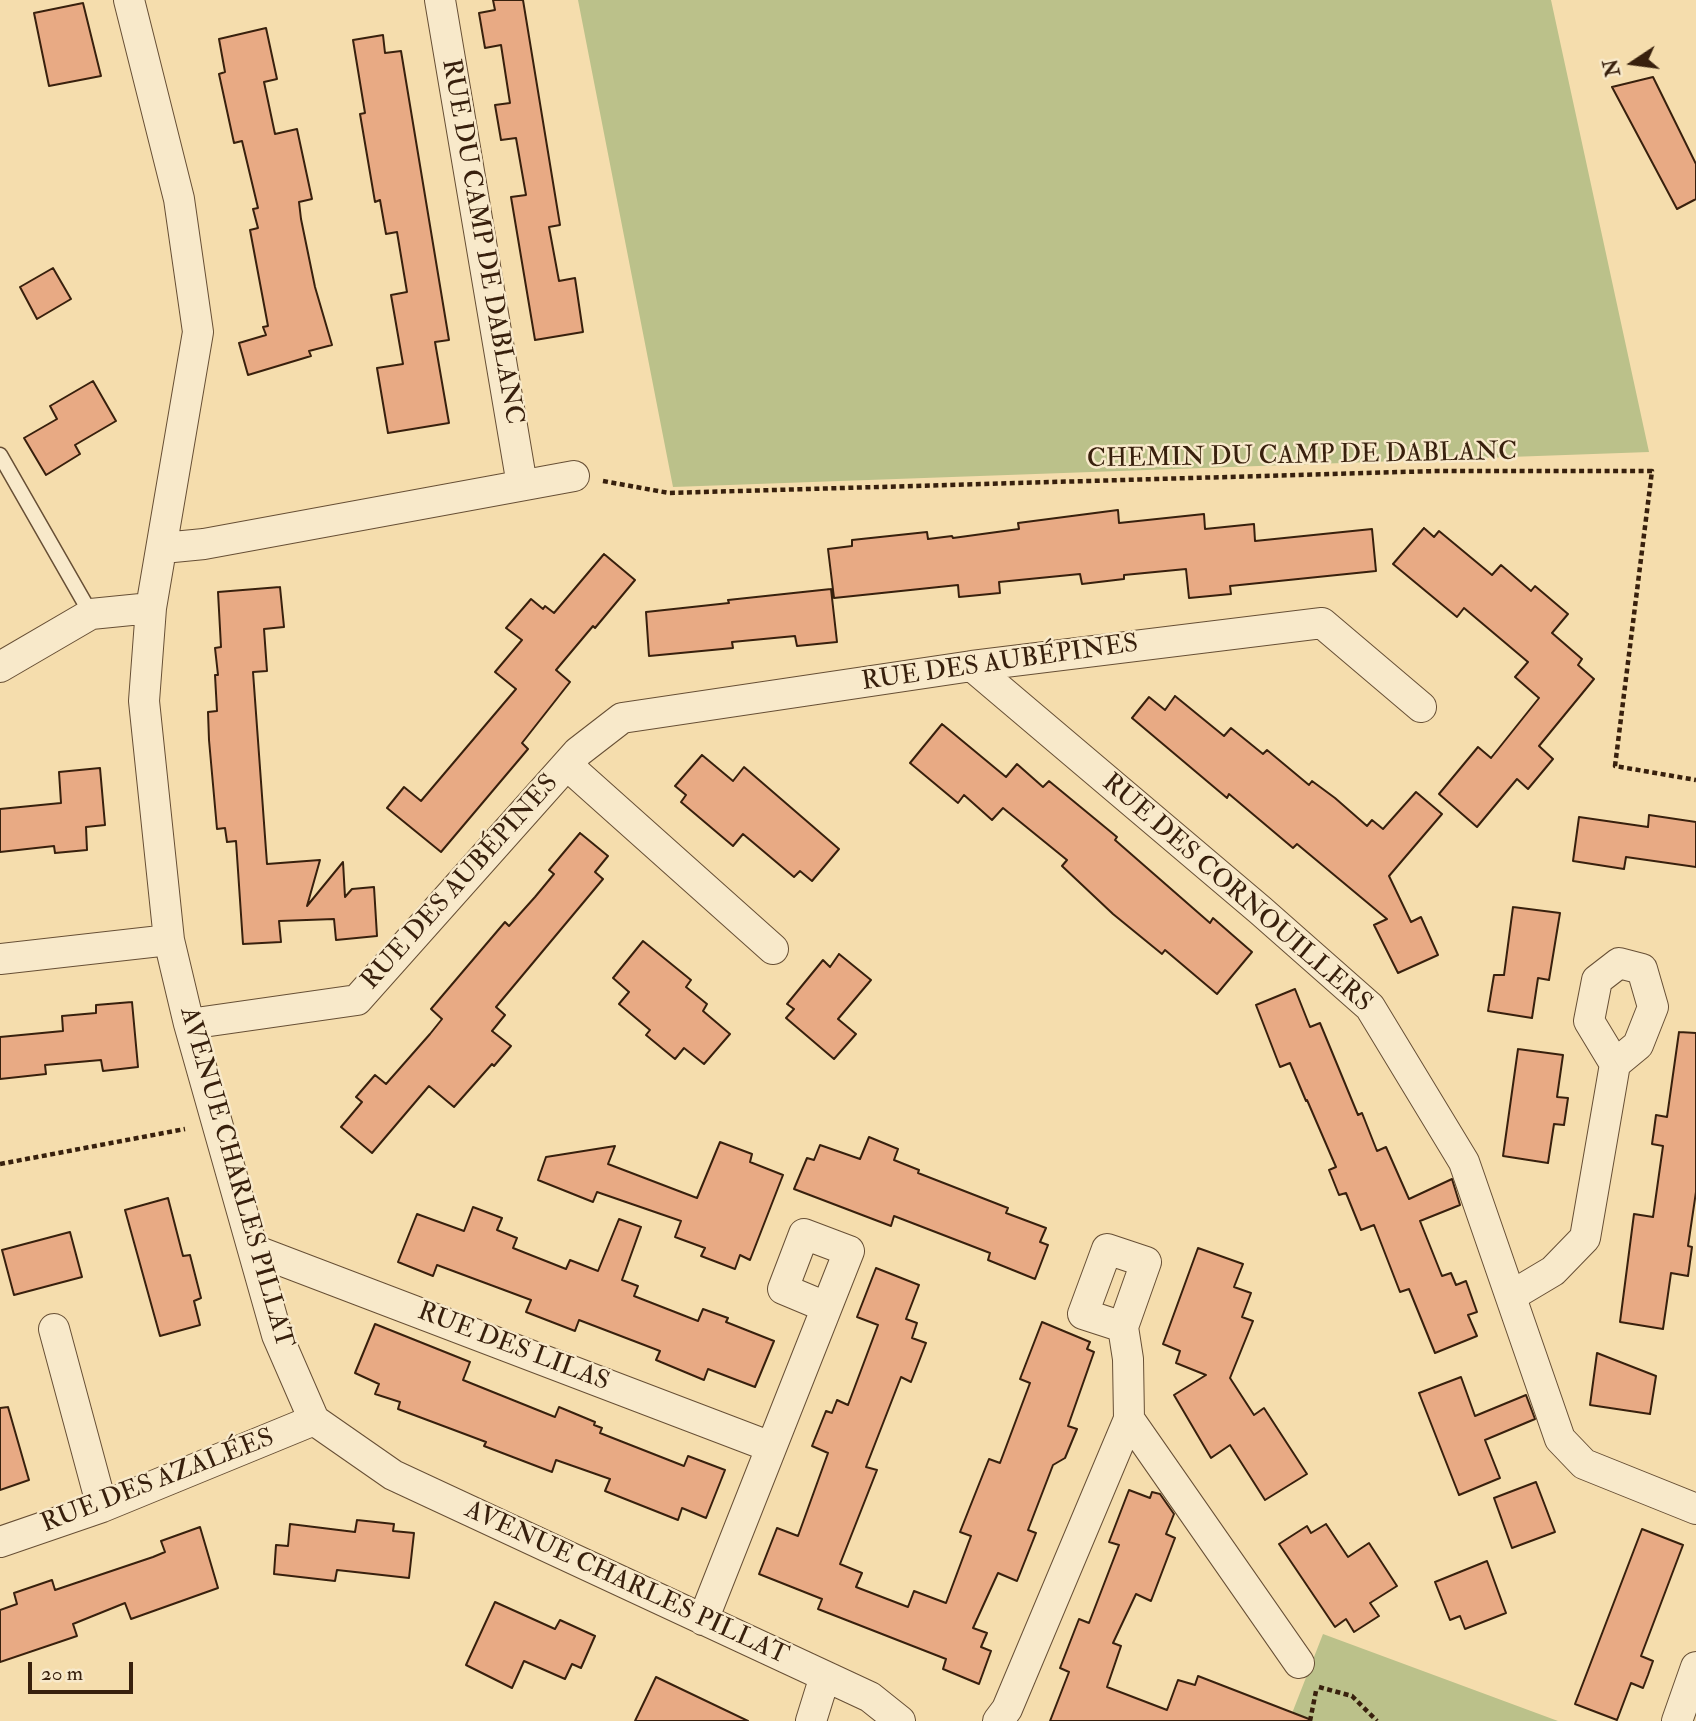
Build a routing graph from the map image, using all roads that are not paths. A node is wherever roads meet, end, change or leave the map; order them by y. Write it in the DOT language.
graph roads {
  1 [pos="130,0"];
  2 [pos="440,0"];
  3 [pos="0,455"];
  4 [pos="575,476"];
  5 [pos="522,485"];
  6 [pos="163,548"];
  7 [pos="151,608"];
  8 [pos="91,614"];
  9 [pos="972,666"];
  10 [pos="0,667"];
  11 [pos="1421,707"];
  12 [pos="567,765"];
  13 [pos="169,940"];
  14 [pos="773,949"];
  15 [pos="0,960"];
  16 [pos="189,1024"];
  17 [pos="1615,1064"];
  18 [pos="254,1250"];
  19 [pos="1511,1296"];
  20 [pos="826,1307"];
  21 [pos="1122,1327"];
  22 [pos="54,1329"];
  23 [pos="1129,1419"];
  24 [pos="314,1420"];
  25 [pos="771,1447"];
  26 [pos="102,1507"];
  27 [pos="1696,1509"];
  28 [pos="0,1542"];
  29 [pos="703,1620"];
  30 [pos="1298,1663"];
  31 [pos="1696,1667"];
  32 [pos="825,1676"];
  33 [pos="811,1721"];
  34 [pos="900,1721"];
  35 [pos="998,1721"];
  36 [pos="1677,1721"];
  1 -- 6 [label="street, AVENUE CHARLES PILLAT"];
  2 -- 5 [label="street, RUE DU CAMP DE DABLANC"];
  3 -- 8 [label="lane"];
  4 -- 5 [label="street"];
  5 -- 6 [label="street"];
  6 -- 7 [label="street, AVENUE CHARLES PILLAT"];
  7 -- 8 [label="street"];
  7 -- 13 [label="street, AVENUE CHARLES PILLAT"];
  8 -- 10 [label="street"];
  9 -- 11 [label="street, RUE DES AUBÉPINES"];
  9 -- 12 [label="street, RUE DES AUBÉPINES"];
  9 -- 19 [label="street, RUE DES CORNOUILLERS"];
  12 -- 14 [label="street, RUE DES AUBÉPINES"];
  12 -- 16 [label="street, RUE DES AUBÉPINES"];
  13 -- 15 [label="street"];
  13 -- 16 [label="street, AVENUE CHARLES PILLAT"];
  16 -- 18 [label="street, AVENUE CHARLES PILLAT"];
  17 -- 19 [label="street"];
  18 -- 24 [label="street, AVENUE CHARLES PILLAT"];
  18 -- 25 [label="street, RUE DES LILAS"];
  19 -- 27 [label="street, RUE DES CORNOUILLERS"];
  20 -- 25 [label="street"];
  21 -- 23 [label="street"];
  22 -- 26 [label="street"];
  23 -- 30 [label="street"];
  23 -- 35 [label="street"];
  24 -- 26 [label="street, RUE DES AZALÉES"];
  24 -- 29 [label="street, AVENUE CHARLES PILLAT"];
  25 -- 29 [label="street"];
  26 -- 28 [label="street, RUE DES AZALÉES"];
  29 -- 32 [label="street, AVENUE CHARLES PILLAT"];
  31 -- 36 [label="street"];
  32 -- 33 [label="street"];
  32 -- 34 [label="street, AVENUE CHARLES PILLAT"];
}
